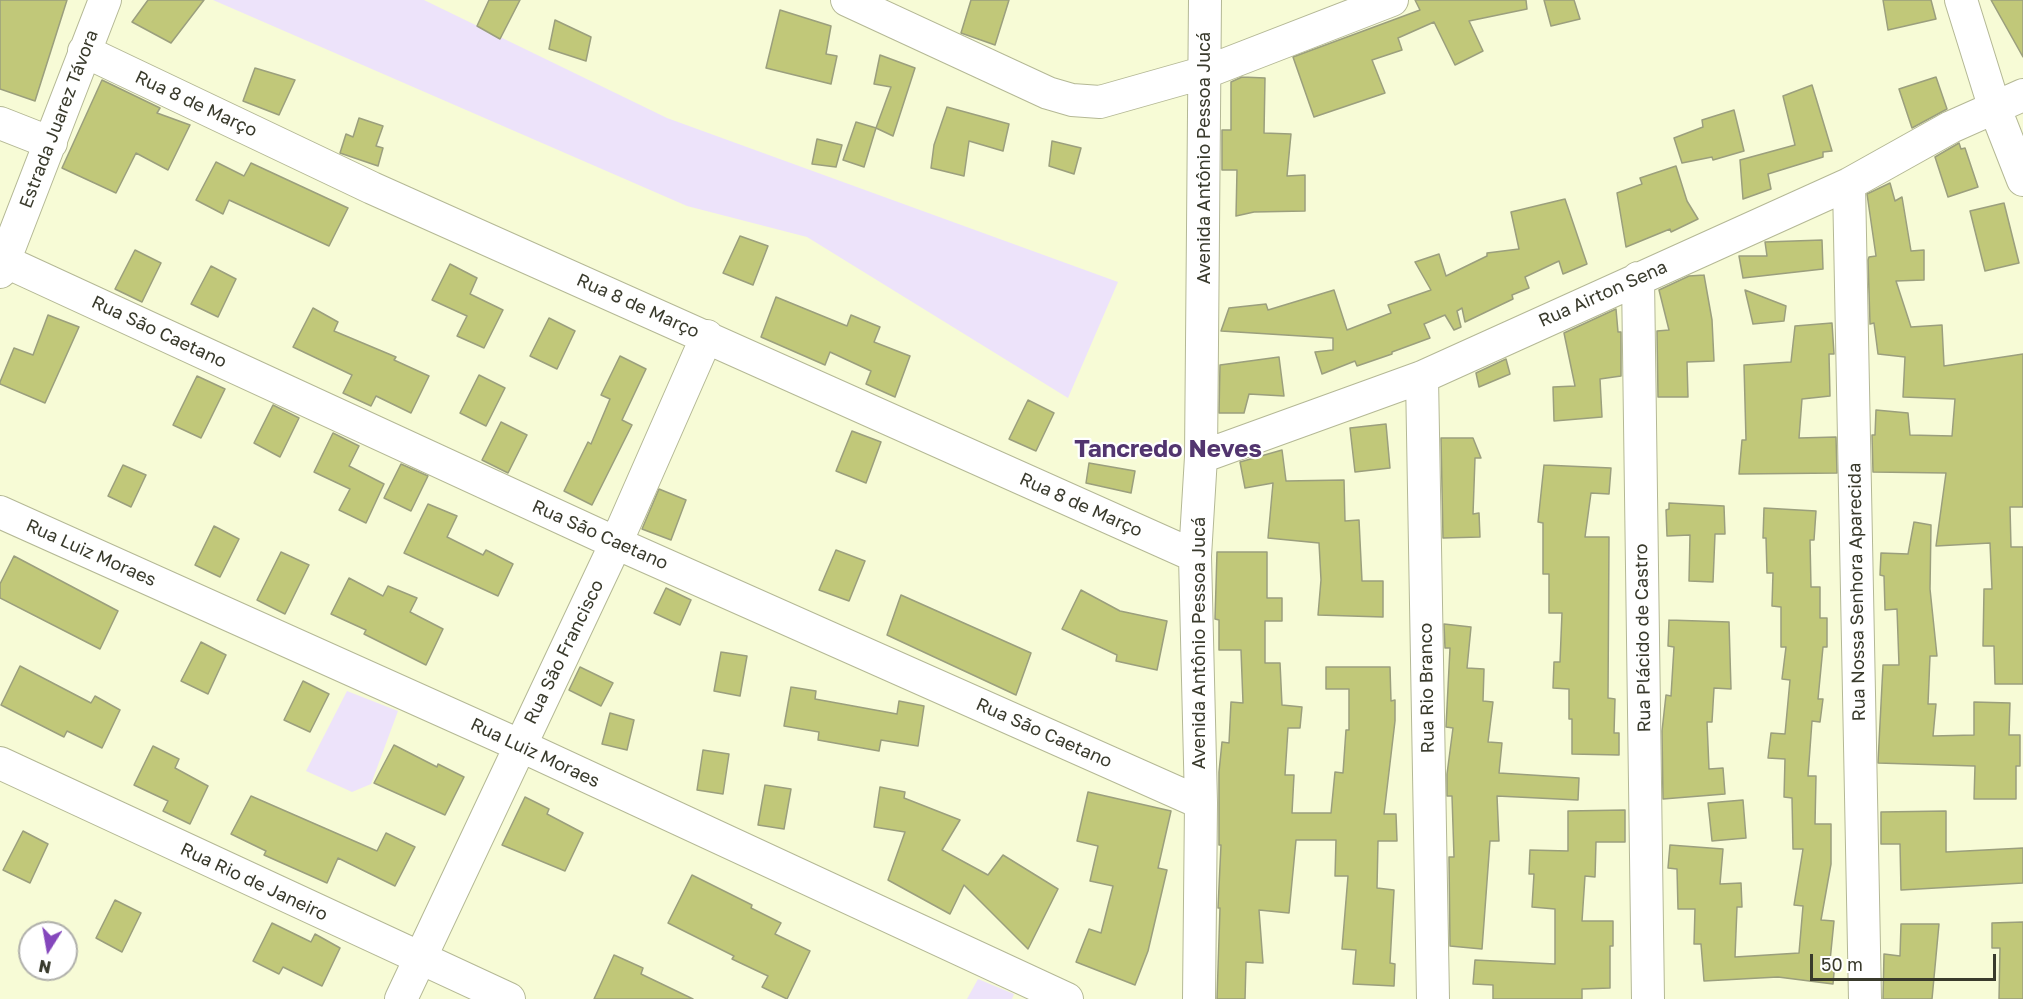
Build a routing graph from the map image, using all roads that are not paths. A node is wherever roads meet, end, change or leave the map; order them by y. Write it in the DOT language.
graph roads {
  1 [pos="105,0"];
  2 [pos="847,0"];
  3 [pos="1205,0"];
  4 [pos="1392,0"];
  5 [pos="1961,0"];
  6 [pos="84,51"];
  7 [pos="1206,72"];
  8 [pos="2023,95"];
  9 [pos="1994,106"];
  10 [pos="0,123"];
  11 [pos="51,143"];
  12 [pos="2023,180"];
  13 [pos="1849,184"];
  14 [pos="2,266"];
  15 [pos="1638,278"];
  16 [pos="707,336"];
  17 [pos="1422,377"];
  18 [pos="1201,457"];
  19 [pos="0,512"];
  20 [pos="616,543"];
  21 [pos="1195,556"];
  22 [pos="519,745"];
  23 [pos="0,763"];
  24 [pos="1201,803"];
  25 [pos="419,959"];
  26 [pos="400,999"];
  27 [pos="509,999"];
  28 [pos="1067,999"];
  29 [pos="1198,999"];
  30 [pos="1433,999"];
  31 [pos="1648,999"];
  32 [pos="1865,999"];
  1 -- 6 [label="street, Estrada Juarez Távora"];
  2 -- 7 [label="street"];
  3 -- 7 [label="street, Avenida Antônio Pessoa Jucá"];
  4 -- 7 [label="street"];
  5 -- 9 [label="street"];
  6 -- 11 [label="street, Estrada Juarez Távora"];
  6 -- 16 [label="street, Rua 8 de Março"];
  7 -- 18 [label="street, Avenida Antônio Pessoa Jucá"];
  8 -- 9 [label="street, Rua Airton Sena"];
  9 -- 12 [label="street"];
  9 -- 13 [label="street, Rua Airton Sena"];
  10 -- 11 [label="street"];
  11 -- 14 [label="street, Estrada Juarez Távora"];
  13 -- 15 [label="street, Rua Airton Sena"];
  13 -- 32 [label="street, Rua Nossa Senhora Aparecida"];
  14 -- 20 [label="street, Rua São Caetano"];
  15 -- 17 [label="street, Rua Airton Sena"];
  15 -- 31 [label="street, Rua Plácido de Castro"];
  16 -- 20 [label="street, Rua São Francisco"];
  16 -- 21 [label="street, Rua 8 de Março"];
  17 -- 18 [label="street, Rua Airton Sena"];
  17 -- 30 [label="street, Rua Rio Branco"];
  18 -- 21 [label="street, Avenida Antônio Pessoa Jucá"];
  19 -- 22 [label="street, Rua Luiz Moraes"];
  20 -- 22 [label="street, Rua São Francisco"];
  20 -- 24 [label="street, Rua São Caetano"];
  21 -- 24 [label="street, Avenida Antônio Pessoa Jucá"];
  22 -- 25 [label="street, Rua São Francisco"];
  22 -- 28 [label="street, Rua Luiz Moraes"];
  23 -- 25 [label="street, Rua Rio de Janeiro"];
  24 -- 29 [label="street, Avenida Antônio Pessoa Jucá"];
  25 -- 26 [label="street, Rua São Francisco"];
  25 -- 27 [label="street, Rua Rio de Janeiro"];
}
